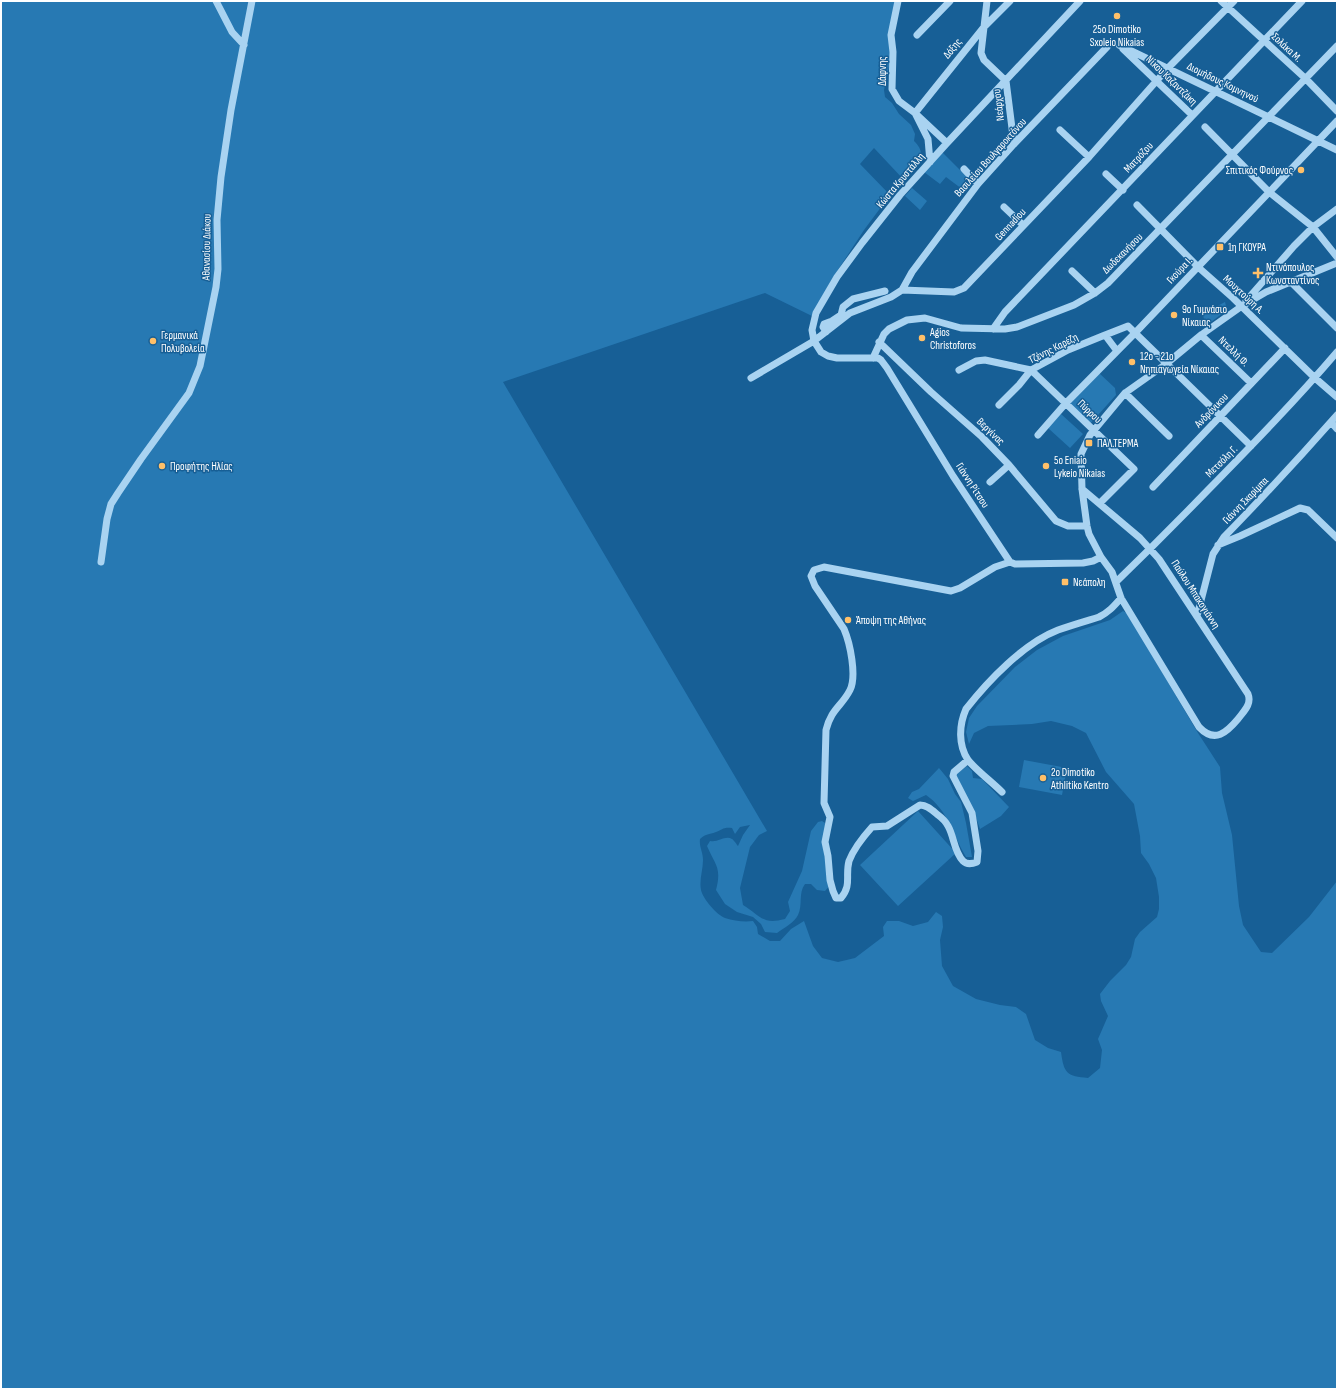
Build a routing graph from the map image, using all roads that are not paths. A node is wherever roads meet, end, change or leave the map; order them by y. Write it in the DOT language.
graph roads {
  1 [pos="216,1"];
  2 [pos="252,1"];
  3 [pos="898,1"];
  4 [pos="950,1"];
  5 [pos="987,1"];
  6 [pos="1010,1"];
  7 [pos="1080,1"];
  8 [pos="1221,1"];
  9 [pos="1234,1"];
  10 [pos="1302,1"];
  11 [pos="1228,8"];
  12 [pos="984,27"];
  13 [pos="917,36"];
  14 [pos="1264,41"];
  15 [pos="244,45"];
  16 [pos="1119,45"];
  17 [pos="1337,46"];
  18 [pos="1107,48"];
  19 [pos="1168,68"];
  20 [pos="1306,79"];
  21 [pos="1006,81"];
  22 [pos="1156,81"];
  23 [pos="1216,90"];
  24 [pos="1337,111"];
  25 [pos="915,113"];
  26 [pos="1192,115"];
  27 [pos="1269,117"];
  28 [pos="1337,120"];
  29 [pos="1205,127"];
  30 [pos="1060,130"];
  31 [pos="1318,140"];
  32 [pos="947,143"];
  33 [pos="1014,144"];
  34 [pos="1337,150"];
  35 [pos="1232,155"];
  36 [pos="1089,157"];
  37 [pos="930,162"];
  38 [pos="964,169"];
  39 [pos="1106,174"];
  40 [pos="978,184"];
  41 [pos="1123,190"];
  42 [pos="1269,192"];
  43 [pos="1137,205"];
  44 [pos="1004,207"];
  45 [pos="1337,209"];
  46 [pos="1023,225"];
  47 [pos="1313,227"];
  48 [pos="1161,228"];
  49 [pos="1337,257"];
  50 [pos="1337,264"];
  51 [pos="1198,267"];
  52 [pos="1072,271"];
  53 [pos="1291,282"];
  54 [pos="902,290"];
  55 [pos="885,291"];
  56 [pos="1095,293"];
  57 [pos="1242,306"];
  58 [pos="1337,328"];
  59 [pos="993,329"];
  60 [pos="826,332"];
  61 [pos="1135,333"];
  62 [pos="1201,335"];
  63 [pos="1105,336"];
  64 [pos="814,341"];
  65 [pos="879,342"];
  66 [pos="1285,348"];
  67 [pos="1117,351"];
  68 [pos="1337,352"];
  69 [pos="874,358"];
  70 [pos="1166,364"];
  71 [pos="958,370"];
  72 [pos="1031,370"];
  73 [pos="751,378"];
  74 [pos="1315,378"];
  75 [pos="1251,383"];
  76 [pos="1125,394"];
  77 [pos="1337,397"];
  78 [pos="1066,403"];
  79 [pos="999,405"];
  80 [pos="1337,415"];
  81 [pos="1220,416"];
  82 [pos="1331,422"];
  83 [pos="1337,429"];
  84 [pos="1094,430"];
  85 [pos="1038,435"];
  86 [pos="1169,436"];
  87 [pos="1251,446"];
  88 [pos="1009,465"];
  89 [pos="990,482"];
  90 [pos="1153,487"];
  91 [pos="1082,489"];
  92 [pos="1100,504"];
  93 [pos="1087,526"];
  94 [pos="1337,538"];
  95 [pos="1218,545"];
  96 [pos="1150,549"];
  97 [pos="1101,557"];
  98 [pos="101,562"];
  99 [pos="1010,562"];
  100 [pos="1116,582"];
  101 [pos="1120,598"];
  102 [pos="1197,616"];
  103 [pos="968,760"];
  104 [pos="1002,792"];
  1 -- 15 [label="street"];
  2 -- 15 [label="street, Αθανασίου Διάκου"];
  3 -- 25 [label="street, Δάφνης"];
  4 -- 13 [label="street"];
  5 -- 12 [label="street, Νεάρχου"];
  6 -- 12 [label="street, Δόξης"];
  7 -- 21 [label="street, Κώστα Κρυστάλλη"];
  8 -- 11 [label="street, Σολάκα Μ."];
  9 -- 11 [label="street, Gennadiou"];
  10 -- 14 [label="street, Ματρόζου"];
  11 -- 14 [label="street, Σολάκα Μ."];
  11 -- 19 [label="street, Gennadiou"];
  12 -- 21 [label="street, Νεάρχου"];
  12 -- 25 [label="street, Δόξης"];
  14 -- 20 [label="street, Σολάκα Μ."];
  14 -- 23 [label="street, Ματρόζου"];
  15 -- 98 [label="street, Αθανασίου Διάκου"];
  16 -- 19 [label="street, Διομήδους Κομνηνού"];
  16 -- 22 [label="street, Νίκου Καζαντζάκη"];
  17 -- 20 [label="street, Δωδεκανήσου"];
  18 -- 33 [label="street, Βασιλείου Βουλγαροκτόνου"];
  19 -- 22 [label="street, Gennadiou"];
  19 -- 23 [label="street, Διομήδους Κομνηνού"];
  20 -- 24 [label="street, Σολάκα Μ."];
  20 -- 27 [label="street, Δωδεκανήσου"];
  21 -- 32 [label="street, Κώστα Κρυστάλλη"];
  21 -- 33 [label="street, Νεάρχου"];
  22 -- 26 [label="street, Νίκου Καζαντζάκη"];
  22 -- 36 [label="street, Gennadiou"];
  23 -- 26 [label="street, Ματρόζου"];
  23 -- 27 [label="street, Διομήδους Κομνηνού"];
  25 -- 32 [label="street, Δάφνης"];
  25 -- 37 [label="street"];
  26 -- 41 [label="street, Ματρόζου"];
  27 -- 31 [label="street, Διομήδους Κομνηνού"];
  27 -- 35 [label="street, Δωδεκανήσου"];
  28 -- 31 [label="street, Γκούρα Ι."];
  29 -- 35 [label="street"];
  30 -- 36 [label="street"];
  31 -- 34 [label="street, Διομήδους Κομνηνού"];
  31 -- 42 [label="street, Γκούρα Ι."];
  32 -- 37 [label="street, Κώστα Κρυστάλλη"];
  33 -- 40 [label="street, Βασιλείου Βουλγαροκτόνου"];
  35 -- 42 [label="street"];
  35 -- 48 [label="street, Δωδεκανήσου"];
  36 -- 46 [label="street, Gennadiou"];
  37 -- 64 [label="street, Κώστα Κρυστάλλη"];
  38 -- 40 [label="street"];
  39 -- 41 [label="street"];
  40 -- 54 [label="street, Βασιλείου Βουλγαροκτόνου"];
  41 -- 59 [label="street, Ματρόζου"];
  42 -- 47 [label="street"];
  42 -- 51 [label="street, Γκούρα Ι."];
  43 -- 48 [label="street, Μουχτούρη Α."];
  44 -- 46 [label="street"];
  45 -- 47 [label="street"];
  46 -- 54 [label="street, Gennadiou"];
  47 -- 49 [label="street"];
  47 -- 57 [label="street"];
  48 -- 51 [label="street, Μουχτούρη Α."];
  48 -- 56 [label="street, Δωδεκανήσου"];
  50 -- 53 [label="street"];
  51 -- 57 [label="street, Μουχτούρη Α."];
  51 -- 61 [label="street, Γκούρα Ι."];
  52 -- 56 [label="street"];
  53 -- 57 [label="street"];
  53 -- 58 [label="street"];
  54 -- 60 [label="street"];
  55 -- 60 [label="street"];
  56 -- 59 [label="street, Δωδεκανήσου"];
  57 -- 62 [label="street"];
  57 -- 66 [label="street, Μουχτούρη Α."];
  59 -- 65 [label="street, Δωδεκανήσου"];
  60 -- 64 [label="street"];
  61 -- 63 [label="street, Τζένης Καρέζη"];
  61 -- 67 [label="street, Γκούρα Ι."];
  61 -- 70 [label="street"];
  62 -- 70 [label="street"];
  62 -- 75 [label="street, Ντελλή Φ."];
  63 -- 67 [label="street"];
  63 -- 72 [label="street, Τζένης Καρέζη"];
  64 -- 69 [label="street"];
  64 -- 73 [label="street"];
  65 -- 69 [label="street, Δωδεκανήσου"];
  65 -- 88 [label="street, Βεργίνας"];
  66 -- 74 [label="street, Μουχτούρη Α."];
  66 -- 75 [label="street, Ανδρόνικου"];
  67 -- 78 [label="street, Γκούρα Ι."];
  68 -- 74 [label="street, Μετσόλη Γ."];
  69 -- 99 [label="street, Γιάννη Ρίτσου"];
  70 -- 76 [label="street"];
  70 -- 81 [label="street"];
  71 -- 72 [label="street"];
  72 -- 78 [label="street, Πύρρου"];
  72 -- 79 [label="street, Τζένης Καρέζη"];
  74 -- 77 [label="street, Μουχτούρη Α."];
  74 -- 87 [label="street, Μετσόλη Γ."];
  75 -- 81 [label="street, Ανδρόνικου"];
  76 -- 84 [label="street"];
  76 -- 86 [label="street"];
  78 -- 84 [label="street, Πύρρου"];
  78 -- 85 [label="street, Γκούρα Ι."];
  80 -- 82 [label="street, Γιάννη Σκαρίμπα"];
  81 -- 87 [label="street"];
  81 -- 90 [label="street, Ανδρόνικου"];
  82 -- 83 [label="street"];
  82 -- 95 [label="street, Γιάννη Σκαρίμπα"];
  84 -- 91 [label="street"];
  84 -- 92 [label="street, Πύρρου"];
  87 -- 96 [label="street, Μετσόλη Γ."];
  88 -- 89 [label="street"];
  88 -- 93 [label="street, Βεργίνας"];
  91 -- 92 [label="street, Παύλου Μπακογιάννη"];
  91 -- 93 [label="street"];
  92 -- 96 [label="street, Παύλου Μπακογιάννη"];
  93 -- 97 [label="street"];
  94 -- 95 [label="street"];
  95 -- 102 [label="street, Γιάννη Σκαρίμπα"];
  96 -- 100 [label="street, Μετσόλη Γ."];
  96 -- 102 [label="street, Παύλου Μπακογιάννη"];
  97 -- 99 [label="street"];
  97 -- 100 [label="street"];
  99 -- 103 [label="street"];
  100 -- 101 [label="street"];
  101 -- 102 [label="street, Παύλου Μπακογιάννη"];
  101 -- 103 [label="street"];
  103 -- 104 [label="street"];
}
